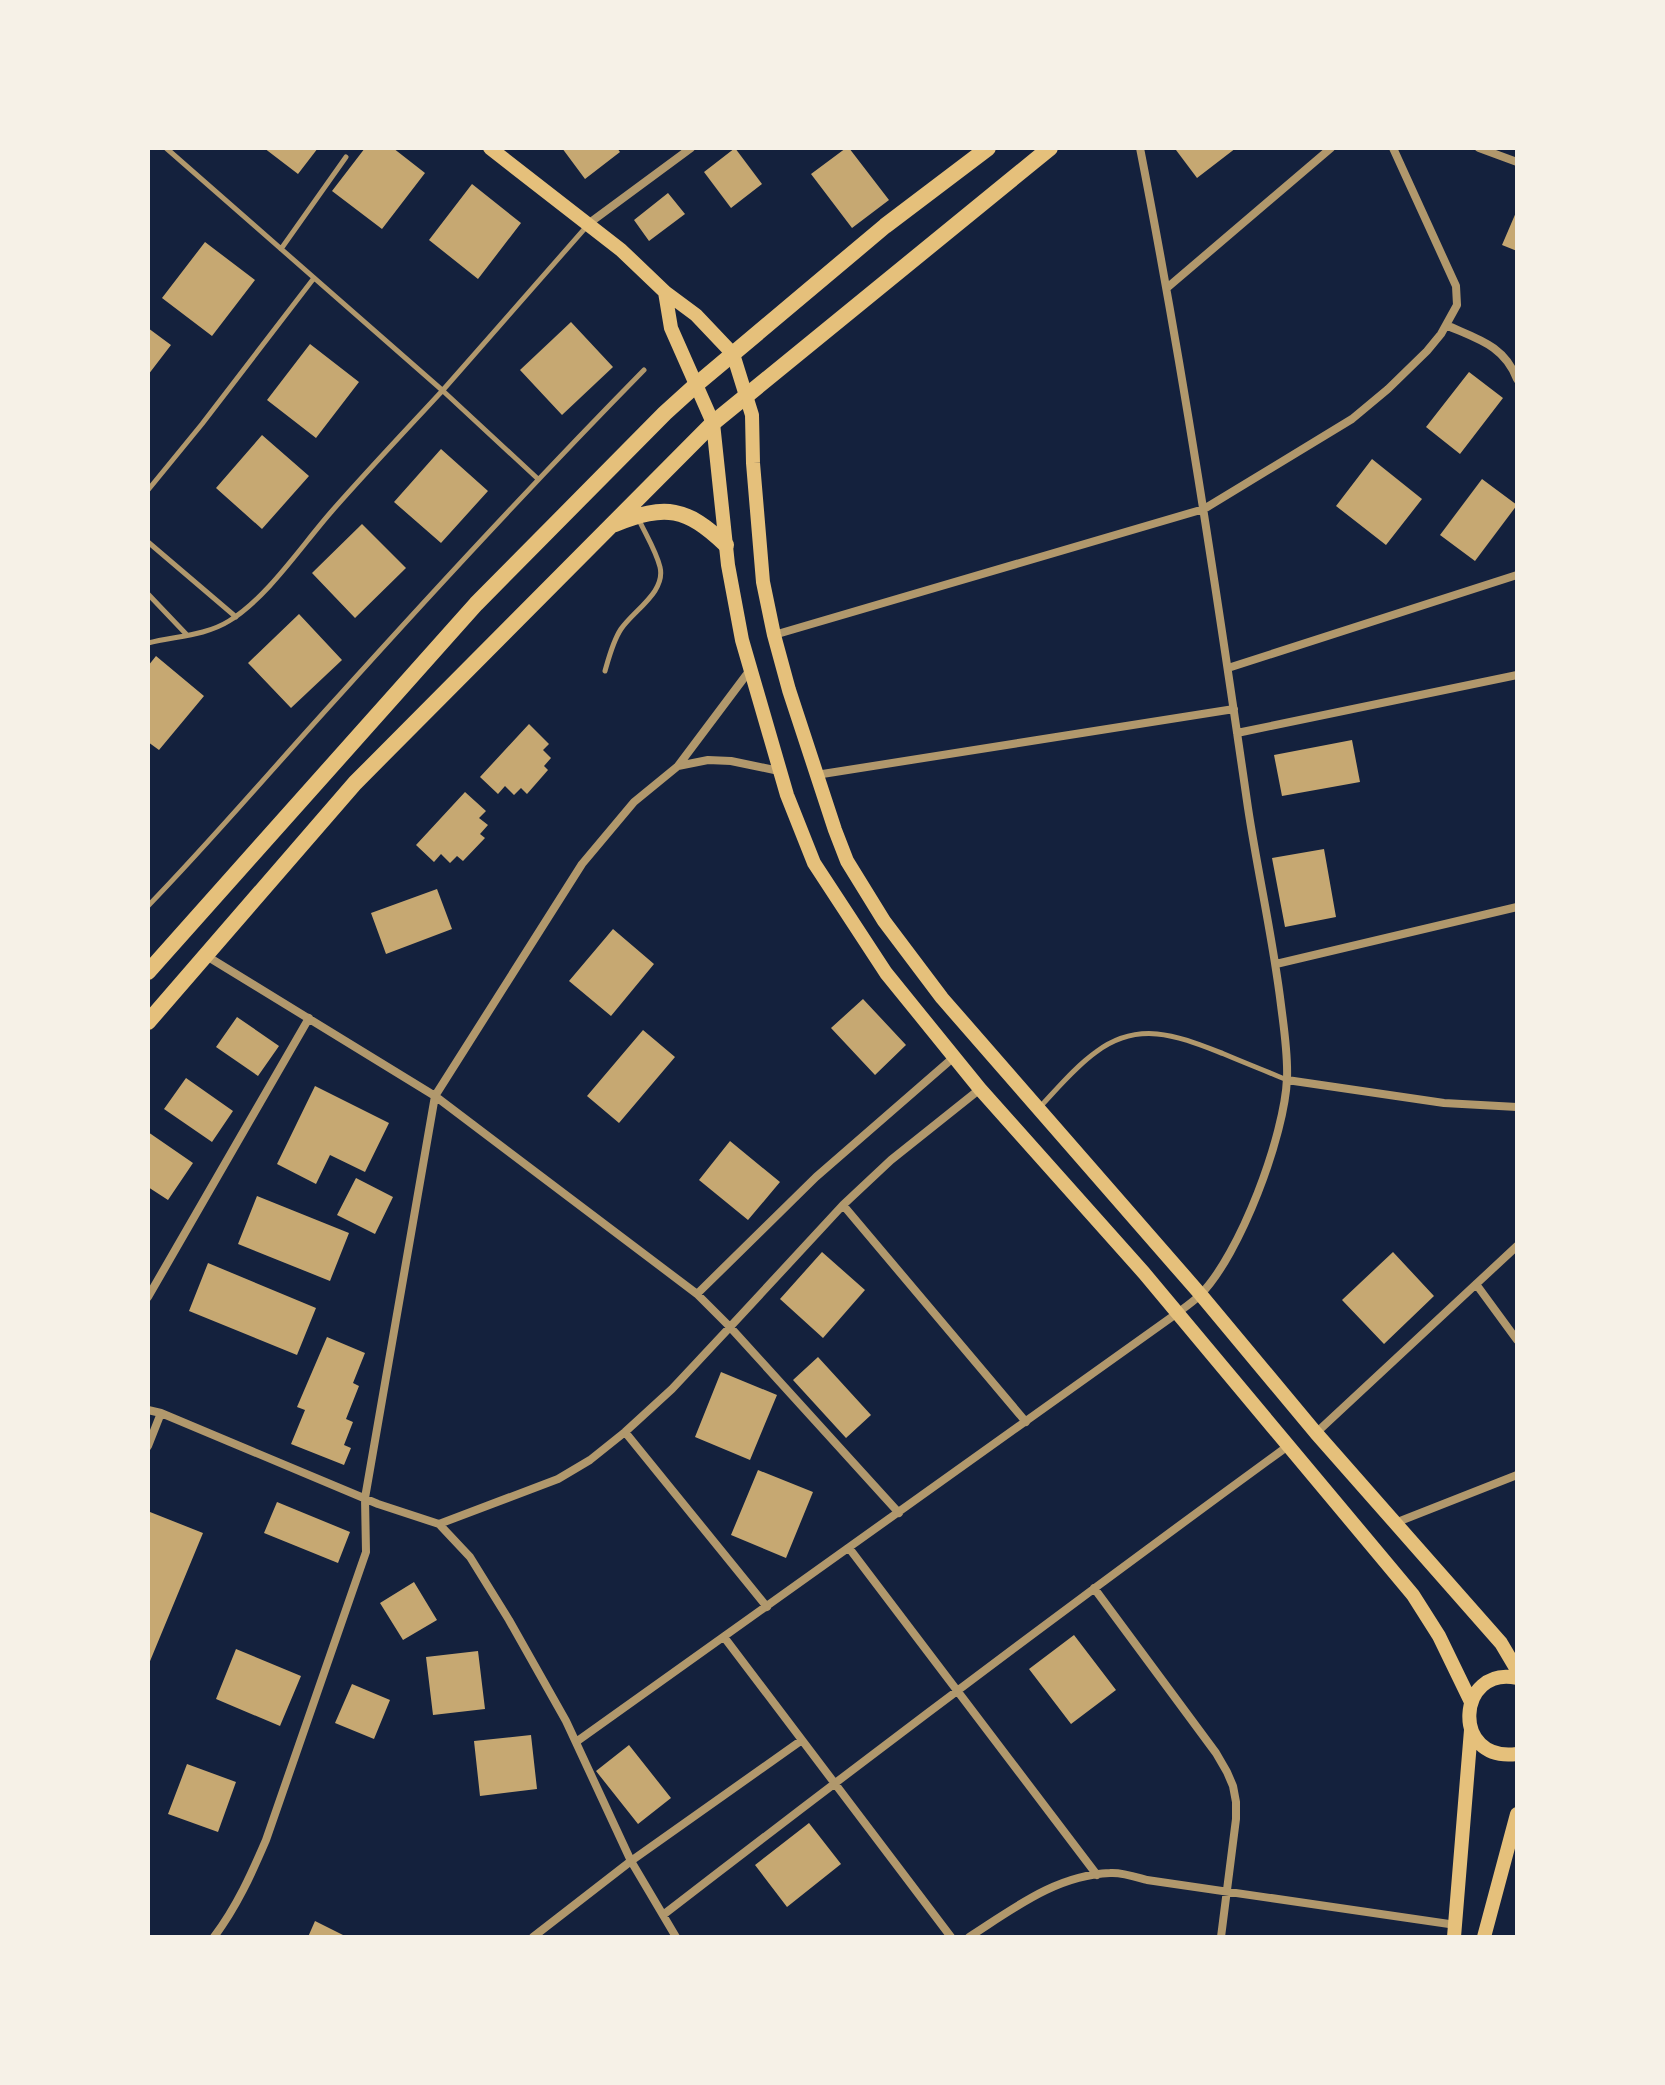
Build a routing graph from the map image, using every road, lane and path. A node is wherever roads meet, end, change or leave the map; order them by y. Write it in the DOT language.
graph roads {
  1 [pos="166,148"];
  2 [pos="490,148"];
  3 [pos="691,148"];
  4 [pos="988,148"];
  5 [pos="1050,148"];
  6 [pos="1140,148"];
  7 [pos="1331,148"];
  8 [pos="1393,148"];
  9 [pos="1479,148"];
  10 [pos="346,157"];
  11 [pos="1517,162"];
  12 [pos="588,224"];
  13 [pos="281,249"];
  14 [pos="314,278"];
  15 [pos="1168,287"];
  16 [pos="665,292"];
  17 [pos="1446,325"];
  18 [pos="733,354"];
  19 [pos="644,370"];
  20 [pos="1517,379"];
  21 [pos="697,384"];
  22 [pos="442,390"];
  23 [pos="746,396"];
  24 [pos="713,423"];
  25 [pos="538,479"];
  26 [pos="148,490"];
  27 [pos="1204,509"];
  28 [pos="637,515"];
  29 [pos="610,526"];
  30 [pos="148,542"];
  31 [pos="726,545"];
  32 [pos="1517,575"];
  33 [pos="148,594"];
  34 [pos="236,617"];
  35 [pos="187,635"];
  36 [pos="774,635"];
  37 [pos="148,643"];
  38 [pos="1228,668"];
  39 [pos="750,670"];
  40 [pos="605,671"];
  41 [pos="1517,675"];
  42 [pos="1234,709"];
  43 [pos="1237,733"];
  44 [pos="678,766"];
  45 [pos="779,771"];
  46 [pos="816,775"];
  47 [pos="148,906"];
  48 [pos="1517,907"];
  49 [pos="205,955"];
  50 [pos="1276,964"];
  51 [pos="148,972"];
  52 [pos="309,1018"];
  53 [pos="148,1022"];
  54 [pos="954,1057"];
  55 [pos="1287,1080"];
  56 [pos="980,1089"];
  57 [pos="435,1096"];
  58 [pos="1517,1107"];
  59 [pos="1038,1109"];
  60 [pos="843,1205"];
  61 [pos="1517,1246"];
  62 [pos="1476,1284"];
  63 [pos="697,1294"];
  64 [pos="1201,1295"];
  65 [pos="148,1297"];
  66 [pos="1176,1314"];
  67 [pos="730,1327"];
  68 [pos="1517,1340"];
  69 [pos="148,1410"];
  70 [pos="161,1413"];
  71 [pos="1026,1422"];
  72 [pos="625,1432"];
  73 [pos="1316,1433"];
  74 [pos="148,1446"];
  75 [pos="1288,1446"];
  76 [pos="1517,1475"];
  77 [pos="365,1498"];
  78 [pos="899,1513"];
  79 [pos="1395,1523"];
  80 [pos="439,1524"];
  81 [pos="849,1548"];
  82 [pos="1094,1588"];
  83 [pos="767,1607"];
  84 [pos="724,1637"];
  85 [pos="1517,1670"];
  86 [pos="1517,1678"];
  87 [pos="957,1691"];
  88 [pos="1471,1702"];
  89 [pos="1471,1730"];
  90 [pos="802,1740"];
  91 [pos="576,1742"];
  92 [pos="1517,1754"];
  93 [pos="834,1782"];
  94 [pos="1517,1814"];
  95 [pos="631,1861"];
  96 [pos="1097,1875"];
  97 [pos="1226,1890"];
  98 [pos="663,1915"];
  99 [pos="1455,1931"];
  100 [pos="214,1937"];
  101 [pos="533,1937"];
  102 [pos="676,1937"];
  103 [pos="951,1937"];
  104 [pos="969,1937"];
  105 [pos="1221,1937"];
  106 [pos="1484,1937"];
  1 -- 13 [label="lane"];
  2 -- 12 [label="main road"];
  3 -- 12 [label="street"];
  4 -- 18 [label="highway"];
  5 -- 23 [label="highway"];
  6 -- 15 [label="street"];
  7 -- 15 [label="street"];
  8 -- 17 [label="street"];
  9 -- 11 [label="street"];
  10 -- 13 [label="lane"];
  12 -- 16 [label="main road"];
  12 -- 22 [label="lane"];
  13 -- 14 [label="lane"];
  14 -- 22 [label="lane"];
  14 -- 26 [label="lane"];
  15 -- 27 [label="street"];
  16 -- 18 [label="main road"];
  16 -- 21 [label="main road"];
  17 -- 20 [label="street"];
  17 -- 27 [label="street"];
  18 -- 21 [label="highway"];
  18 -- 23 [label="main road"];
  19 -- 25 [label="lane"];
  21 -- 24 [label="main road"];
  21 -- 51 [label="highway"];
  22 -- 25 [label="lane"];
  22 -- 34 [label="lane"];
  23 -- 24 [label="highway"];
  23 -- 36 [label="main road"];
  24 -- 29 [label="highway"];
  24 -- 31 [label="main road"];
  25 -- 47 [label="lane"];
  27 -- 36 [label="street"];
  27 -- 38 [label="street"];
  28 -- 29 [label="highway"];
  28 -- 31 [label="highway"];
  28 -- 40 [label="lane"];
  29 -- 49 [label="highway"];
  30 -- 34 [label="lane"];
  31 -- 39 [label="main road"];
  32 -- 38 [label="street"];
  33 -- 35 [label="lane"];
  34 -- 35 [label="lane"];
  35 -- 37 [label="lane"];
  36 -- 46 [label="main road"];
  38 -- 42 [label="street"];
  39 -- 44 [label="street"];
  39 -- 45 [label="main road"];
  41 -- 43 [label="street"];
  42 -- 43 [label="street"];
  42 -- 46 [label="street"];
  43 -- 50 [label="street"];
  44 -- 45 [label="street"];
  44 -- 57 [label="street"];
  45 -- 54 [label="main road"];
  46 -- 59 [label="main road"];
  48 -- 50 [label="street"];
  49 -- 52 [label="street"];
  49 -- 53 [label="highway"];
  50 -- 55 [label="street"];
  52 -- 57 [label="street"];
  52 -- 65 [label="street"];
  54 -- 56 [label="main road"];
  54 -- 63 [label="street"];
  55 -- 58 [label="street"];
  55 -- 59 [label="lane"];
  55 -- 64 [label="street"];
  56 -- 60 [label="street"];
  56 -- 66 [label="main road"];
  57 -- 63 [label="street"];
  57 -- 77 [label="street"];
  59 -- 64 [label="main road"];
  60 -- 67 [label="street"];
  60 -- 71 [label="street"];
  61 -- 62 [label="street"];
  62 -- 68 [label="street"];
  62 -- 73 [label="street"];
  63 -- 67 [label="street"];
  64 -- 66 [label="street"];
  64 -- 73 [label="main road"];
  66 -- 71 [label="street"];
  66 -- 75 [label="main road"];
  67 -- 72 [label="street"];
  67 -- 78 [label="street"];
  69 -- 70 [label="street"];
  70 -- 74 [label="street"];
  70 -- 77 [label="street"];
  71 -- 78 [label="street"];
  72 -- 80 [label="street"];
  72 -- 83 [label="street"];
  73 -- 79 [label="main road"];
  75 -- 82 [label="street"];
  75 -- 88 [label="main road"];
  76 -- 79 [label="street"];
  77 -- 80 [label="street"];
  77 -- 100 [label="street"];
  78 -- 81 [label="street"];
  79 -- 85 [label="main road"];
  80 -- 91 [label="street"];
  81 -- 83 [label="street"];
  81 -- 87 [label="street"];
  82 -- 87 [label="street"];
  82 -- 97 [label="street"];
  83 -- 84 [label="street"];
  84 -- 90 [label="street"];
  84 -- 91 [label="street"];
  86 -- 88 [label="main road"];
  87 -- 93 [label="street"];
  87 -- 96 [label="street"];
  88 -- 89 [label="main road"];
  89 -- 92 [label="main road"];
  89 -- 99 [label="main road"];
  90 -- 93 [label="street"];
  90 -- 95 [label="street"];
  91 -- 95 [label="street"];
  93 -- 98 [label="street"];
  93 -- 103 [label="street"];
  94 -- 106 [label="main road"];
  95 -- 98 [label="street"];
  95 -- 101 [label="street"];
  96 -- 97 [label="street"];
  96 -- 104 [label="street"];
  97 -- 99 [label="street"];
  97 -- 105 [label="street"];
  98 -- 102 [label="street"];
}
